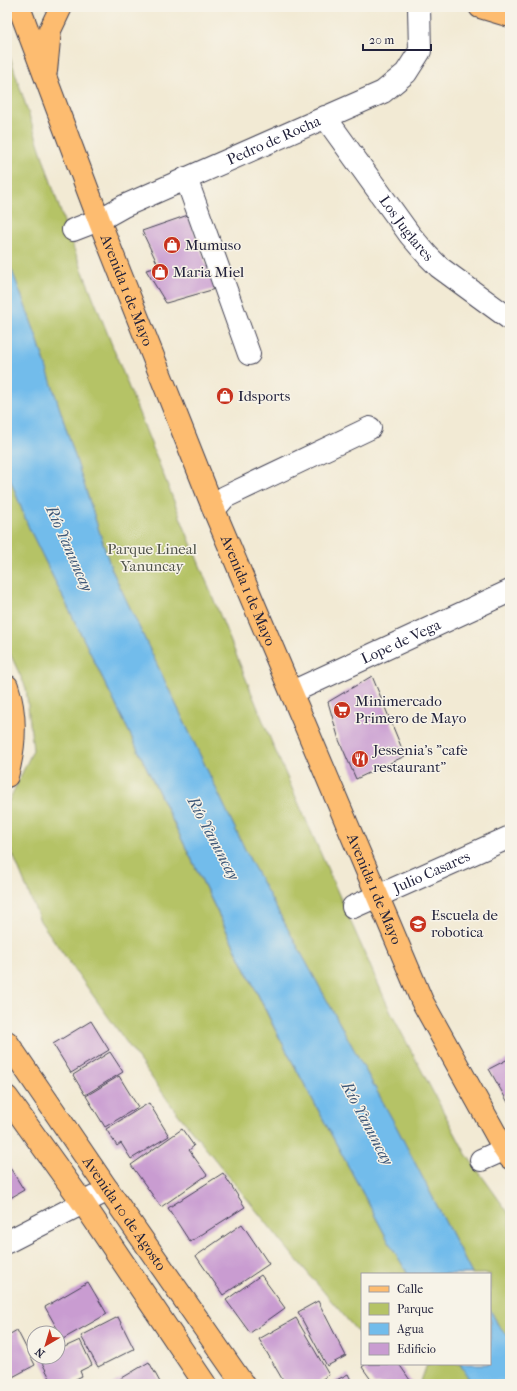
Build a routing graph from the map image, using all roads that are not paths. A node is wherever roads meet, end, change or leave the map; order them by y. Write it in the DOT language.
graph roads {
  1 [pos="20,7"];
  2 [pos="61,7"];
  3 [pos="419,7"];
  4 [pos="480,7"];
  5 [pos="510,16"];
  6 [pos="46,78"];
  7 [pos="326,117"];
  8 [pos="186,178"];
  9 [pos="99,220"];
  10 [pos="73,230"];
  11 [pos="510,318"];
  12 [pos="249,354"];
  13 [pos="370,428"];
  14 [pos="214,510"];
  15 [pos="510,591"];
  16 [pos="7,686"];
  17 [pos="292,692"];
  18 [pos="7,776"];
  19 [pos="510,837"];
  20 [pos="378,897"];
  21 [pos="353,907"];
  22 [pos="7,1042"];
  23 [pos="7,1097"];
  24 [pos="508,1151"];
  25 [pos="481,1160"];
  26 [pos="108,1190"];
  27 [pos="83,1203"];
  28 [pos="7,1242"];
  29 [pos="205,1384"];
  30 [pos="243,1384"];
  1 -- 6 [label="main road, Avenida 1 de Mayo"];
  2 -- 6 [label="main road"];
  3 -- 7 [label="street, Pedro de Rocha"];
  4 -- 5 [label="main road"];
  6 -- 9 [label="main road, Avenida 1 de Mayo"];
  7 -- 8 [label="street, Pedro de Rocha"];
  7 -- 11 [label="street, Los Juglares"];
  8 -- 9 [label="street, Pedro de Rocha"];
  8 -- 12 [label="street"];
  9 -- 10 [label="street, Pedro de Rocha"];
  9 -- 14 [label="main road, Avenida 1 de Mayo"];
  13 -- 14 [label="street"];
  14 -- 17 [label="main road, Avenida 1 de Mayo"];
  15 -- 17 [label="street, Lope de Vega"];
  16 -- 18 [label="main road"];
  17 -- 20 [label="main road, Avenida 1 de Mayo"];
  19 -- 20 [label="street, Julio Casares"];
  20 -- 21 [label="street, Julio Casares"];
  20 -- 24 [label="main road, Avenida 1 de Mayo"];
  22 -- 26 [label="main road, Avenida 10 de Agosto"];
  23 -- 27 [label="main road, Avenida 10 de Agosto"];
  24 -- 25 [label="street"];
  26 -- 27 [label="street"];
  26 -- 30 [label="main road, Avenida 10 de Agosto"];
  27 -- 28 [label="street"];
  27 -- 29 [label="main road, Avenida 10 de Agosto"];
}
